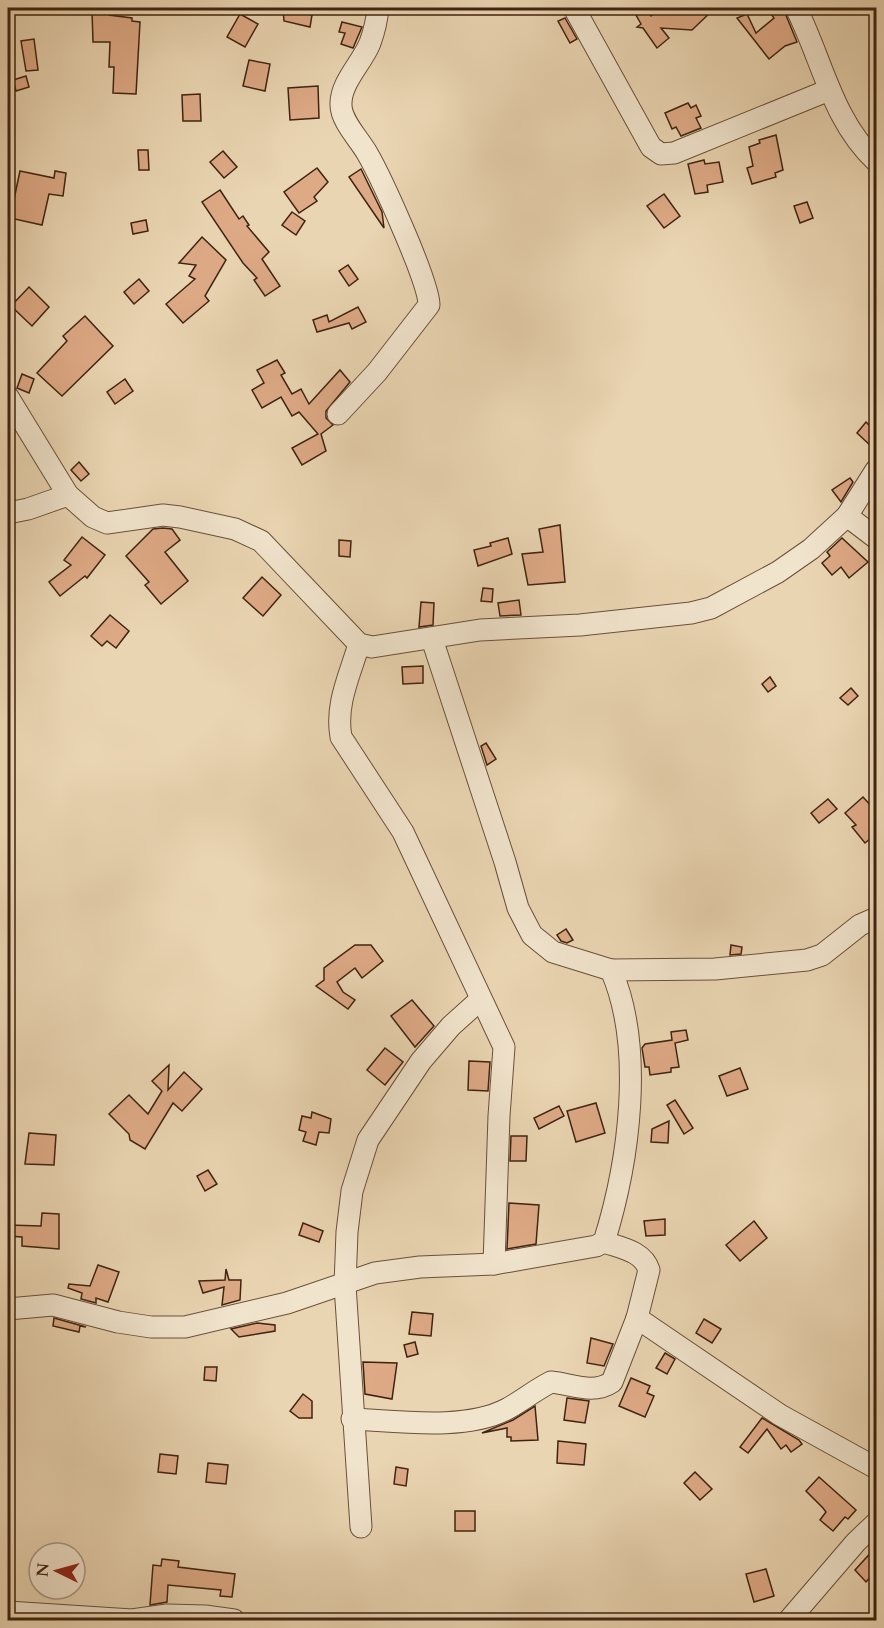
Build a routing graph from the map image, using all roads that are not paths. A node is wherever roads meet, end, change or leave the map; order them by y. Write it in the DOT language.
graph roads {
  1 [pos="378,8"];
  2 [pos="574,8"];
  3 [pos="796,8"];
  4 [pos="829,90"];
  5 [pos="876,161"];
  6 [pos="8,397"];
  7 [pos="338,414"];
  8 [pos="876,470"];
  9 [pos="68,495"];
  10 [pos="8,513"];
  11 [pos="847,516"];
  12 [pos="876,538"];
  13 [pos="432,639"];
  14 [pos="359,644"];
  15 [pos="876,918"];
  16 [pos="611,970"];
  17 [pos="481,999"];
  18 [pos="604,1242"];
  19 [pos="495,1264"];
  20 [pos="345,1285"];
  21 [pos="8,1309"];
  22 [pos="637,1318"];
  23 [pos="352,1419"];
  24 [pos="876,1468"];
  25 [pos="876,1523"];
  26 [pos="361,1527"];
  27 [pos="8,1612"];
  28 [pos="234,1620"];
  29 [pos="789,1620"];
  1 -- 7 [label="street"];
  2 -- 4 [label="street"];
  3 -- 4 [label="street"];
  4 -- 5 [label="street"];
  6 -- 9 [label="street"];
  8 -- 11 [label="street"];
  9 -- 10 [label="street"];
  9 -- 14 [label="street"];
  11 -- 12 [label="street"];
  11 -- 13 [label="street"];
  13 -- 14 [label="street"];
  13 -- 16 [label="street"];
  14 -- 17 [label="street"];
  15 -- 16 [label="street"];
  16 -- 18 [label="street"];
  17 -- 19 [label="street"];
  17 -- 20 [label="street"];
  18 -- 19 [label="street"];
  18 -- 22 [label="street"];
  19 -- 20 [label="street"];
  20 -- 21 [label="street"];
  20 -- 23 [label="street"];
  22 -- 23 [label="street"];
  22 -- 24 [label="street"];
  23 -- 26 [label="street"];
  25 -- 29 [label="street"];
  27 -- 28 [label="street"];
}
